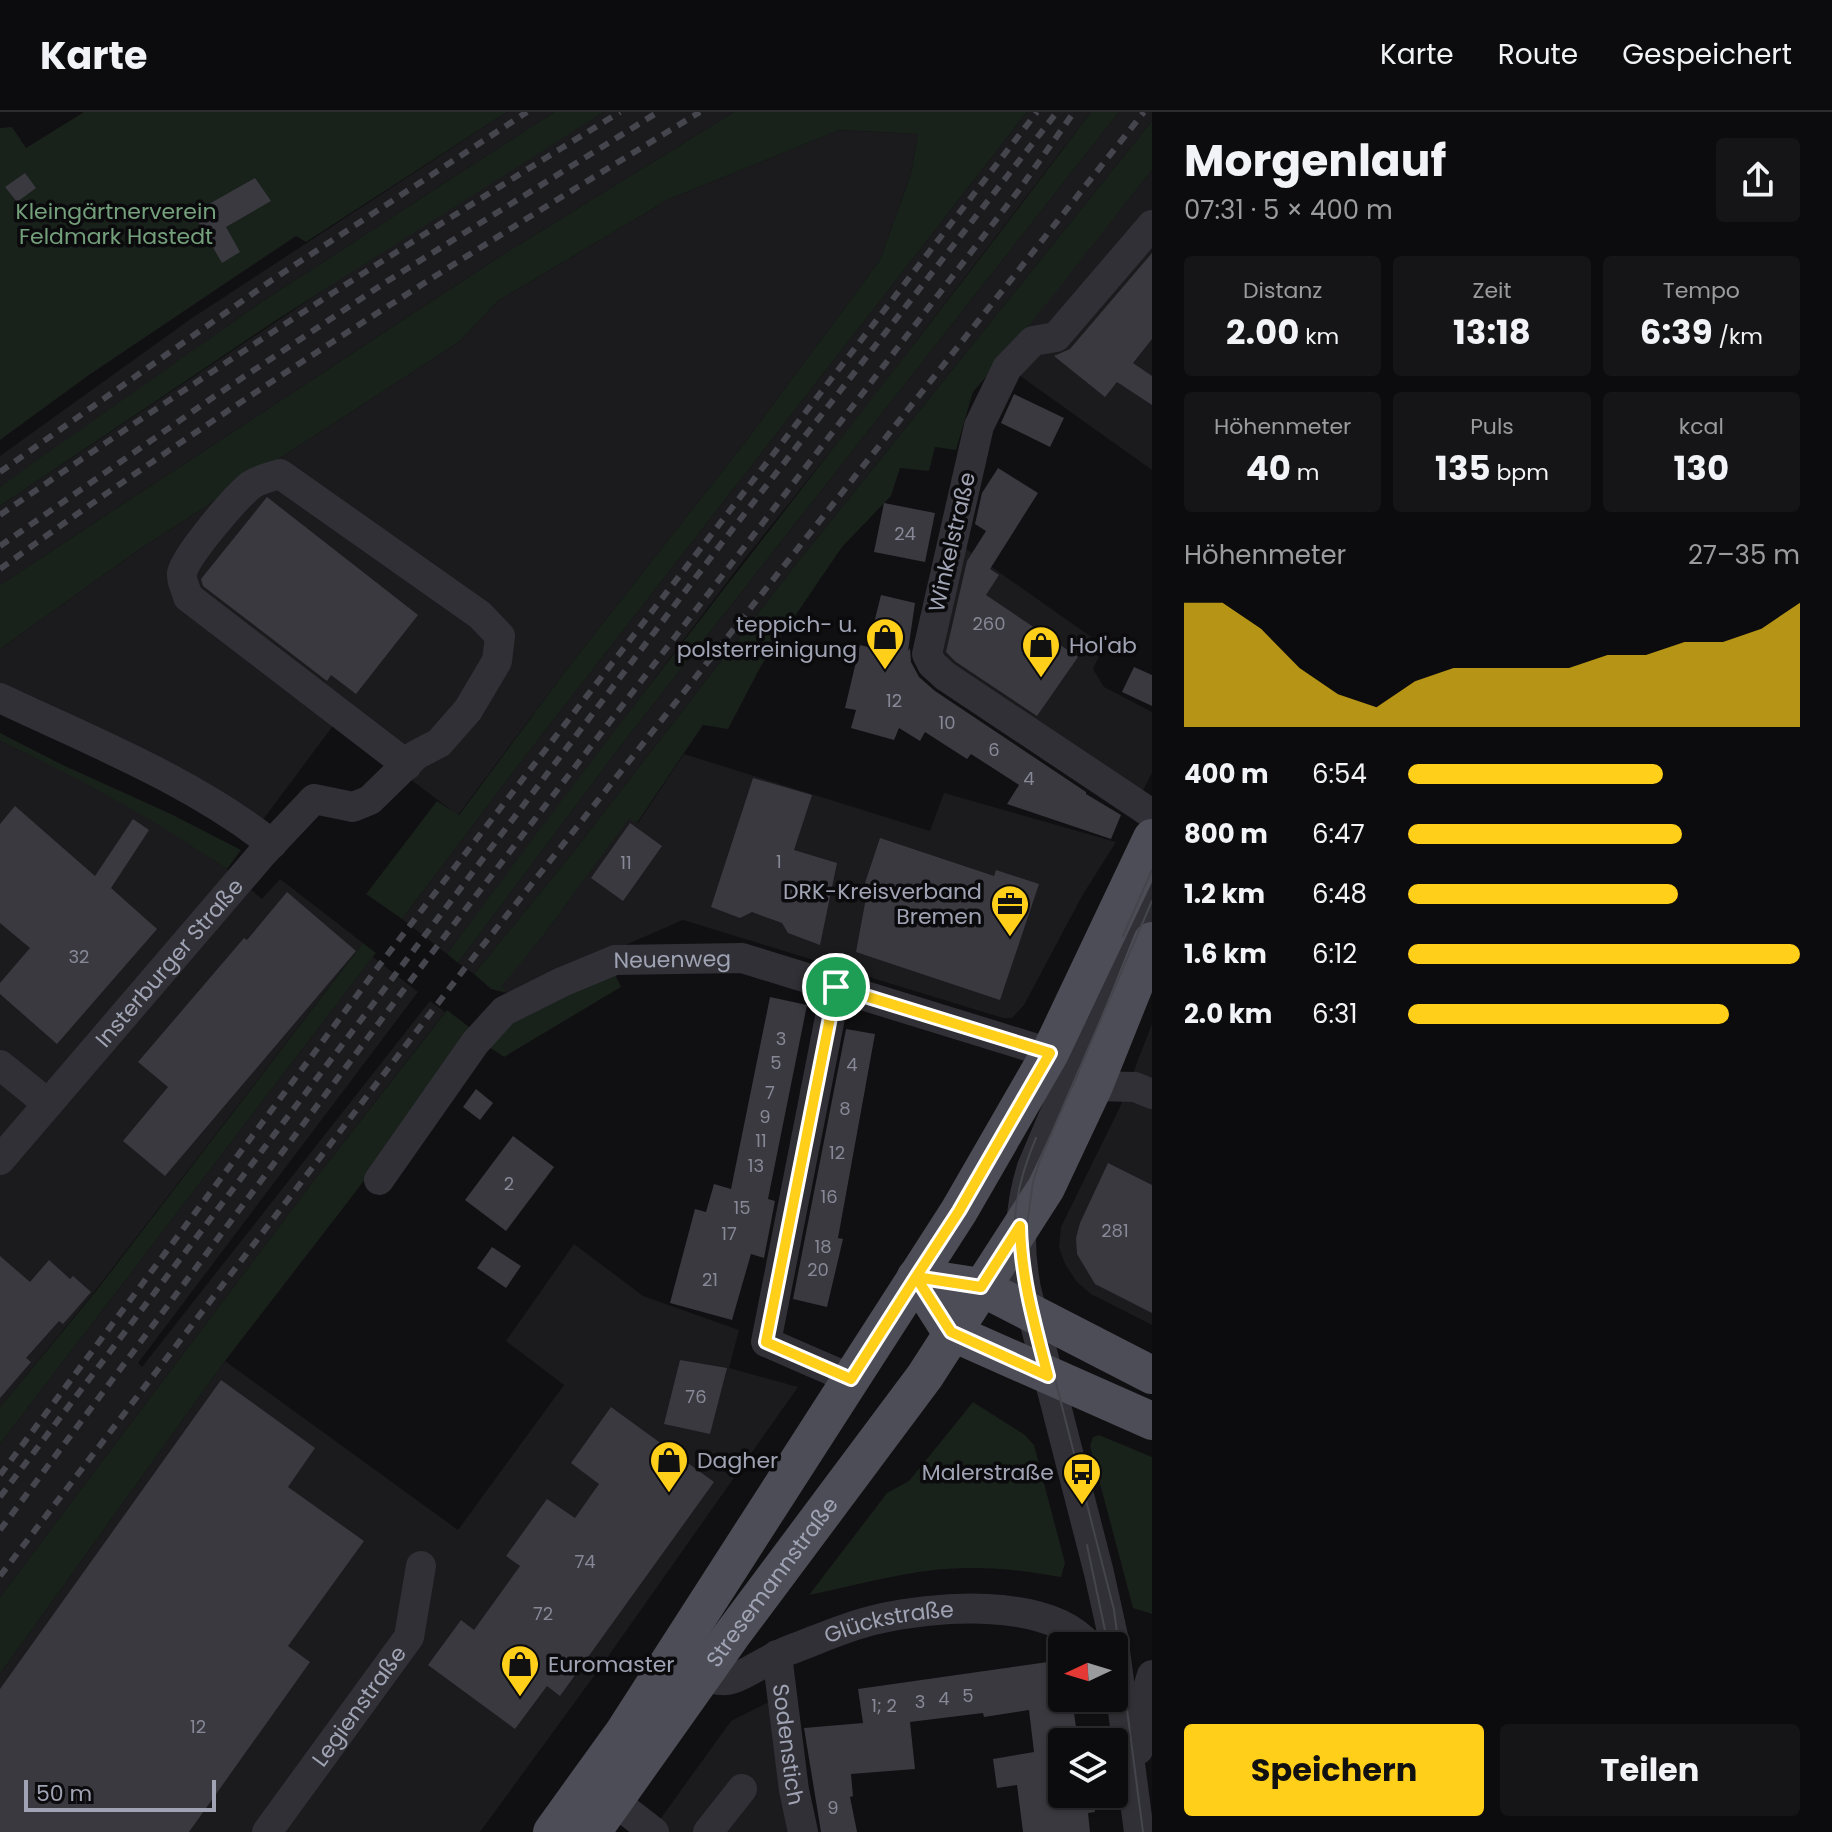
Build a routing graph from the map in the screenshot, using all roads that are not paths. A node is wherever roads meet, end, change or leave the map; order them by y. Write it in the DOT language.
graph roads {
  1 [pos="1152,225"];
  2 [pos="0,698"];
  3 [pos="407,765"];
  4 [pos="1152,814"];
  5 [pos="1152,838"];
  6 [pos="272,844"];
  7 [pos="1152,885"];
  8 [pos="1150,951"];
  9 [pos="836,987"];
  10 [pos="1050,1053"];
  11 [pos="0,1065"];
  12 [pos="1094,1086"];
  13 [pos="1152,1094"];
  14 [pos="47,1103"];
  15 [pos="0,1160"];
  16 [pos="379,1180"];
  17 [pos="1020,1226"];
  18 [pos="916,1277"];
  19 [pos="981,1287"];
  20 [pos="1032,1315"];
  21 [pos="951,1332"];
  22 [pos="1152,1375"];
  23 [pos="1048,1376"];
  24 [pos="851,1379"];
  25 [pos="1152,1421"];
  26 [pos="421,1566"];
  27 [pos="1071,1632"];
  28 [pos="1112,1632"];
  29 [pos="777,1655"];
  30 [pos="1152,1675"];
  31 [pos="703,1677"];
  32 [pos="1121,1712"];
  33 [pos="742,1789"];
  34 [pos="614,1801"];
  35 [pos="1138,1822"];
  36 [pos="267,1832"];
  37 [pos="552,1832"];
  38 [pos="592,1832"];
  39 [pos="654,1832"];
  40 [pos="708,1832"];
  41 [pos="803,1832"];
  1 -- 4 [label="street, Winkelstraße"];
  2 -- 6 [label="street"];
  3 -- 3 [label="street"];
  3 -- 6 [label="street, Insterburger Straße"];
  5 -- 10 [label="main road, Stresemannstraße"];
  6 -- 14 [label="street, Insterburger Straße"];
  7 -- 17 [label="street"];
  8 -- 12 [label="main road, Stresemannstraße"];
  9 -- 10 [label="street, Neuenweg"];
  9 -- 16 [label="street, Neuenweg"];
  9 -- 24 [label="street"];
  10 -- 18 [label="main road, Stresemannstraße"];
  11 -- 14 [label="street"];
  12 -- 13 [label="street"];
  12 -- 17 [label="main road, Stresemannstraße"];
  14 -- 15 [label="street, Insterburger Straße"];
  17 -- 19 [label="main road, Stresemannstraße"];
  17 -- 20 [label="street"];
  18 -- 19 [label="main road"];
  18 -- 21 [label="main road"];
  18 -- 24 [label="main road, Stresemannstraße"];
  19 -- 20 [label="main road"];
  19 -- 21 [label="main road, Stresemannstraße"];
  20 -- 22 [label="main road"];
  20 -- 23 [label="street"];
  21 -- 23 [label="main road"];
  21 -- 31 [label="main road, Stresemannstraße"];
  23 -- 25 [label="main road"];
  23 -- 28 [label="street"];
  24 -- 37 [label="main road, Stresemannstraße"];
  26 -- 36 [label="street, Legienstraße"];
  27 -- 29 [label="street, Glückstraße"];
  29 -- 31 [label="street, Glückstraße"];
  29 -- 41 [label="street, Sodenstich"];
  30 -- 35 [label="street"];
  31 -- 34 [label="main road, Stresemannstraße"];
  32 -- 35 [label="street"];
  33 -- 40 [label="street"];
  34 -- 38 [label="main road, Stresemannstraße"];
  34 -- 39 [label="street"];
}
